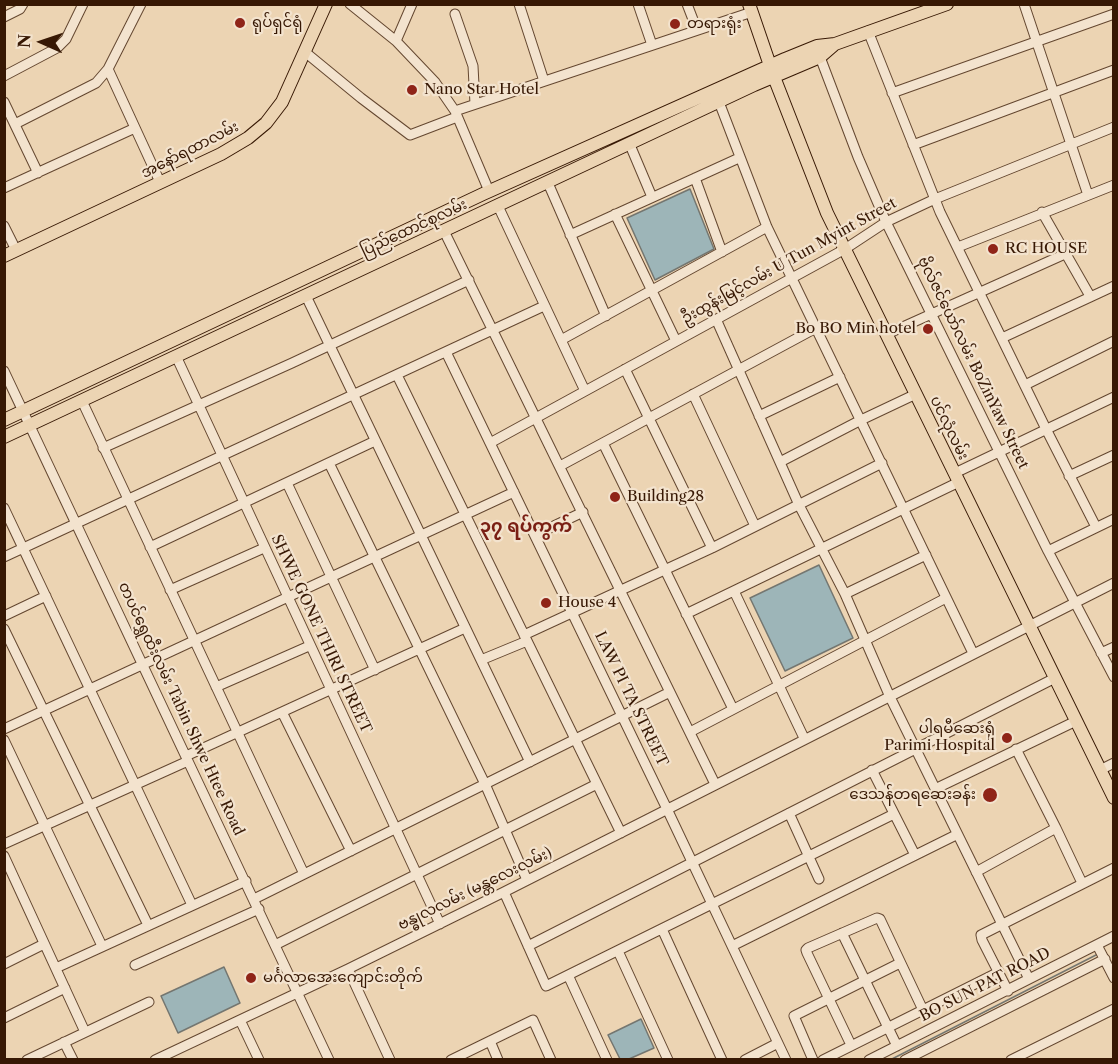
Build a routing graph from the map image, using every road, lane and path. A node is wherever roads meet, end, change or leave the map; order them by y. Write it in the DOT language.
graph roads {
  1 [pos="23,4"];
  2 [pos="83,4"];
  3 [pos="141,4"];
  4 [pos="326,4"];
  5 [pos="350,4"];
  6 [pos="412,4"];
  7 [pos="519,4"];
  8 [pos="638,4"];
  9 [pos="687,4"];
  10 [pos="947,4"];
  11 [pos="1024,4"];
  12 [pos="750,8"];
  13 [pos="455,14"];
  14 [pos="1113,14"];
  15 [pos="4,17"];
  16 [pos="697,30"];
  17 [pos="868,31"];
  18 [pos="396,41"];
  19 [pos="1037,41"];
  20 [pos="835,44"];
  21 [pos="652,45"];
  22 [pos="763,46"];
  23 [pos="305,52"];
  24 [pos="820,57"];
  25 [pos="787,64"];
  26 [pos="108,69"];
  27 [pos="1113,70"];
  28 [pos="772,71"];
  29 [pos="4,76"];
  30 [pos="753,80"];
  31 [pos="544,81"];
  32 [pos="1054,91"];
  33 [pos="892,93"];
  34 [pos="781,95"];
  35 [pos="4,102"];
  36 [pos="720,102"];
  37 [pos="475,104"];
  38 [pos="456,114"];
  39 [pos="15,124"];
  40 [pos="1113,127"];
  41 [pos="135,128"];
  42 [pos="1071,143"];
  43 [pos="630,145"];
  44 [pos="913,145"];
  45 [pos="739,158"];
  46 [pos="38,173"];
  47 [pos="695,178"];
  48 [pos="160,182"];
  49 [pos="548,183"];
  50 [pos="1113,185"];
  51 [pos="4,188"];
  52 [pos="489,191"];
  53 [pos="1088,195"];
  54 [pos="652,197"];
  55 [pos="935,200"];
  56 [pos="498,206"];
  57 [pos="1042,212"];
  58 [pos="615,214"];
  59 [pos="886,222"];
  60 [pos="421,223"];
  61 [pos="4,226"];
  62 [pos="767,227"];
  63 [pos="444,231"];
  64 [pos="570,235"];
  65 [pos="429,238"];
  66 [pos="958,247"];
  67 [pos="844,249"];
  68 [pos="722,252"];
  69 [pos="10,253"];
  70 [pos="1065,254"];
  71 [pos="792,278"];
  72 [pos="469,280"];
  73 [pos="1113,285"];
  74 [pos="652,290"];
  75 [pos="980,291"];
  76 [pos="306,296"];
  77 [pos="1090,296"];
  78 [pos="544,306"];
  79 [pos="932,314"];
  80 [pos="606,316"];
  81 [pos="716,319"];
  82 [pos="816,328"];
  83 [pos="494,330"];
  84 [pos="887,334"];
  85 [pos="181,336"];
  86 [pos="1002,338"];
  87 [pos="561,340"];
  88 [pos="676,341"];
  89 [pos="1113,341"];
  90 [pos="329,345"];
  91 [pos="188,351"];
  92 [pos="446,352"];
  93 [pos="176,356"];
  94 [pos="625,369"];
  95 [pos="739,370"];
  96 [pos="4,371"];
  97 [pos="397,375"];
  98 [pos="840,377"];
  99 [pos="1025,385"];
  100 [pos="585,392"];
  101 [pos="693,394"];
  102 [pos="916,394"];
  103 [pos="353,395"];
  104 [pos="1113,397"];
  105 [pos="82,401"];
  106 [pos="197,405"];
  107 [pos="23,411"];
  108 [pos="759,416"];
  109 [pos="537,417"];
  110 [pos="649,418"];
  111 [pos="4,420"];
  112 [pos="861,420"];
  113 [pos="29,426"];
  114 [pos="1046,429"];
  115 [pos="4,437"];
  116 [pos="375,441"];
  117 [pos="603,442"];
  118 [pos="490,443"];
  119 [pos="103,448"];
  120 [pos="1000,451"];
  121 [pos="1113,455"];
  122 [pos="221,456"];
  123 [pos="780,462"];
  124 [pos="329,463"];
  125 [pos="882,463"];
  126 [pos="560,466"];
  127 [pos="1069,476"];
  128 [pos="957,477"];
  129 [pos="287,483"];
  130 [pos="514,492"];
  131 [pos="128,500"];
  132 [pos="243,503"];
  133 [pos="799,505"];
  134 [pos="4,508"];
  135 [pos="904,509"];
  136 [pos="583,512"];
  137 [pos="465,514"];
  138 [pos="1113,519"];
  139 [pos="78,523"];
  140 [pos="755,526"];
  141 [pos="1096,527"];
  142 [pos="421,535"];
  143 [pos="535,535"];
  144 [pos="150,547"];
  145 [pos="23,548"];
  146 [pos="264,548"];
  147 [pos="712,548"];
  148 [pos="822,548"];
  149 [pos="1048,551"];
  150 [pos="926,555"];
  151 [pos="4,557"];
  152 [pos="375,557"];
  153 [pos="665,570"];
  154 [pos="331,577"];
  155 [pos="1113,583"];
  156 [pos="170,590"];
  157 [pos="621,591"];
  158 [pos="734,591"];
  159 [pos="844,594"];
  160 [pos="46,596"];
  161 [pos="287,597"];
  162 [pos="946,598"];
  163 [pos="1075,602"];
  164 [pos="573,614"];
  165 [pos="686,614"];
  166 [pos="4,616"];
  167 [pos="1030,626"];
  168 [pos="465,628"];
  169 [pos="4,629"];
  170 [pos="526,638"];
  171 [pos="865,640"];
  172 [pos="194,641"];
  173 [pos="309,645"];
  174 [pos="1113,646"];
  175 [pos="420,649"];
  176 [pos="973,653"];
  177 [pos="1101,653"];
  178 [pos="481,660"];
  179 [pos="144,664"];
  180 [pos="375,670"];
  181 [pos="1113,677"];
  182 [pos="1055,678"];
  183 [pos="779,685"];
  184 [pos="216,687"];
  185 [pos="90,689"];
  186 [pos="330,690"];
  187 [pos="670,692"];
  188 [pos="890,697"];
  189 [pos="733,709"];
  190 [pos="44,710"];
  191 [pos="282,712"];
  192 [pos="622,716"];
  193 [pos="1076,721"];
  194 [pos="4,729"];
  195 [pos="690,732"];
  196 [pos="237,733"];
  197 [pos="804,738"];
  198 [pos="575,739"];
  199 [pos="4,740"];
  200 [pos="915,749"];
  201 [pos="1016,749"];
  202 [pos="187,758"];
  203 [pos="530,762"];
  204 [pos="1113,763"];
  205 [pos="1100,770"];
  206 [pos="872,771"];
  207 [pos="135,784"];
  208 [pos="485,784"];
  209 [pos="597,784"];
  210 [pos="715,784"];
  211 [pos="935,789"];
  212 [pos="1113,798"];
  213 [pos="90,805"];
  214 [pos="667,809"];
  215 [pos="789,813"];
  216 [pos="894,814"];
  217 [pos="46,825"];
  218 [pos="1056,828"];
  219 [pos="396,829"];
  220 [pos="505,830"];
  221 [pos="621,833"];
  222 [pos="956,835"];
  223 [pos="4,844"];
  224 [pos="351,851"];
  225 [pos="915,855"];
  226 [pos="4,856"];
  227 [pos="809,856"];
  228 [pos="693,862"];
  229 [pos="1113,868"];
  230 [pos="976,872"];
  231 [pos="304,874"];
  232 [pos="417,874"];
  233 [pos="819,879"];
  234 [pos="527,880"];
  235 [pos="246,881"];
  236 [pos="1082,884"];
  237 [pos="504,892"];
  238 [pos="254,899"];
  239 [pos="712,904"];
  240 [pos="192,905"];
  241 [pos="259,909"];
  242 [pos="1002,923"];
  243 [pos="440,924"];
  244 [pos="148,925"];
  245 [pos="662,929"];
  246 [pos="842,933"];
  247 [pos="1113,936"];
  248 [pos="44,944"];
  249 [pos="275,945"];
  250 [pos="1097,945"];
  251 [pos="102,946"];
  252 [pos="528,946"];
  253 [pos="732,946"];
  254 [pos="618,951"];
  255 [pos="1105,959"];
  256 [pos="900,963"];
  257 [pos="4,964"];
  258 [pos="135,965"];
  259 [pos="56,968"];
  260 [pos="348,969"];
  261 [pos="999,972"];
  262 [pos="568,975"];
  263 [pos="1113,978"];
  264 [pos="1029,979"];
  265 [pos="864,981"];
  266 [pos="65,988"];
  267 [pos="1008,991"];
  268 [pos="297,993"];
  269 [pos="829,998"];
  270 [pos="148,1002"];
  271 [pos="1113,1009"];
  272 [pos="922,1010"];
  273 [pos="4,1017"];
  274 [pos="240,1020"];
  275 [pos="887,1028"];
  276 [pos="85,1032"];
  277 [pos="909,1040"];
  278 [pos="490,1041"];
  279 [pos="64,1042"];
  280 [pos="778,1043"];
  281 [pos="851,1045"];
  282 [pos="897,1046"];
  283 [pos="917,1057"];
  284 [pos="27,1059"];
  285 [pos="73,1059"];
  286 [pos="156,1059"];
  287 [pos="259,1059"];
  288 [pos="329,1059"];
  289 [pos="390,1059"];
  290 [pos="451,1059"];
  291 [pos="498,1059"];
  292 [pos="551,1059"];
  293 [pos="607,1059"];
  294 [pos="668,1059"];
  295 [pos="722,1059"];
  296 [pos="745,1059"];
  297 [pos="786,1059"];
  298 [pos="813,1059"];
  299 [pos="823,1059"];
  300 [pos="869,1059"];
  301 [pos="905,1059"];
  302 [pos="1011,1059"];
  1 -- 15 [label="street"];
  2 -- 29 [label="street"];
  3 -- 26 [label="street"];
  4 -- 23 [label="main road, အနော်ရထာလမ်း"];
  5 -- 18 [label="street"];
  6 -- 18 [label="street"];
  7 -- 31 [label="street"];
  8 -- 21 [label="street"];
  9 -- 16 [label="street"];
  10 -- 17 [label="main road, ပြည်ထောင်စုလမ်း"];
  11 -- 19 [label="street"];
  12 -- 16 [label="street"];
  12 -- 22 [label="main road, ပင်လုံလမ်း"];
  13 -- 37 [label="street"];
  14 -- 19 [label="street"];
  16 -- 21 [label="street"];
  17 -- 20 [label="main road, ပြည်ထောင်စုလမ်း"];
  17 -- 33 [label="street"];
  18 -- 38 [label="street"];
  19 -- 32 [label="street"];
  19 -- 33 [label="street"];
  20 -- 24 [label="main road, ပြည်ထောင်စုလမ်း"];
  20 -- 25 [label="main road, ပြည်ထောင်စုလမ်း"];
  21 -- 31 [label="street"];
  22 -- 25 [label="main road"];
  22 -- 28 [label="main road, ပင်လုံလမ်း"];
  22 -- 30 [label="main road"];
  23 -- 38 [label="street"];
  23 -- 48 [label="main road, အနော်ရထာလမ်း"];
  24 -- 25 [label="main road, ပြည်ထောင်စုလမ်း"];
  24 -- 59 [label="street, ဗိုလ်ဇင်ယော်လမ်း BoZinYaw Street"];
  25 -- 28 [label="main road, ပြည်ထောင်စုလမ်း"];
  25 -- 34 [label="main road"];
  26 -- 39 [label="street"];
  26 -- 41 [label="street"];
  27 -- 32 [label="street"];
  28 -- 30 [label="main road, ပြည်ထောင်စုလမ်း"];
  28 -- 34 [label="main road, ပင်လုံလမ်း"];
  30 -- 34 [label="main road"];
  30 -- 36 [label="main road, ပြည်ထောင်စုလမ်း"];
  30 -- 52 [label="main road, ပြည်ထောင်စုလမ်း"];
  31 -- 37 [label="street"];
  32 -- 42 [label="street"];
  32 -- 44 [label="street"];
  33 -- 44 [label="street"];
  34 -- 67 [label="main road, ပင်လုံလမ်း"];
  35 -- 39 [label="street"];
  36 -- 43 [label="main road, ပြည်ထောင်စုလမ်း"];
  36 -- 45 [label="street"];
  37 -- 38 [label="street"];
  38 -- 52 [label="street"];
  39 -- 46 [label="street"];
  40 -- 42 [label="street, ဦးထွန်းမြင့်လမ်း U Tun Myint Street"];
  41 -- 46 [label="street"];
  41 -- 48 [label="street"];
  42 -- 53 [label="street"];
  42 -- 55 [label="street, ဦးထွန်းမြင့်လမ်း U Tun Myint Street"];
  43 -- 49 [label="main road, ပြည်ထောင်စုလမ်း"];
  43 -- 54 [label="street"];
  44 -- 55 [label="street"];
  45 -- 47 [label="street"];
  45 -- 62 [label="street"];
  46 -- 51 [label="street"];
  47 -- 54 [label="street"];
  47 -- 68 [label="street"];
  48 -- 69 [label="main road, အနော်ရထာလမ်း"];
  49 -- 56 [label="main road, ပြည်ထောင်စုလမ်း"];
  49 -- 64 [label="street"];
  50 -- 53 [label="street"];
  52 -- 60 [label="main road, ပြည်ထောင်စုလမ်း"];
  53 -- 57 [label="street"];
  54 -- 58 [label="street"];
  55 -- 59 [label="street, ဦးထွန်းမြင့်လမ်း U Tun Myint Street"];
  55 -- 66 [label="street"];
  56 -- 63 [label="main road, ပြည်ထောင်စုလမ်း"];
  56 -- 78 [label="street"];
  57 -- 66 [label="street"];
  57 -- 70 [label="street"];
  58 -- 64 [label="street"];
  58 -- 74 [label="street"];
  59 -- 67 [label="street, ဦးထွန်းမြင့်လမ်း U Tun Myint Street"];
  59 -- 79 [label="street, ဗိုလ်ဇင်ယော်လမ်း BoZinYaw Street"];
  60 -- 65 [label="main road"];
  60 -- 85 [label="main road, ပြည်ထောင်စုလမ်း"];
  61 -- 69 [label="street"];
  62 -- 68 [label="street"];
  62 -- 71 [label="street"];
  63 -- 65 [label="main road, ပြည်ထောင်စုလမ်း"];
  63 -- 72 [label="street"];
  64 -- 80 [label="street"];
  65 -- 76 [label="main road, ပြည်ထောင်စုလမ်း"];
  66 -- 75 [label="street"];
  67 -- 71 [label="street, ဦးထွန်းမြင့်လမ်း U Tun Myint Street"];
  67 -- 84 [label="main road, ပင်လုံလမ်း"];
  68 -- 74 [label="street"];
  70 -- 75 [label="street"];
  70 -- 77 [label="street"];
  71 -- 81 [label="street, ဦးထွန်းမြင့်လမ်း U Tun Myint Street"];
  71 -- 82 [label="street"];
  72 -- 83 [label="street"];
  72 -- 90 [label="street"];
  73 -- 77 [label="street"];
  74 -- 80 [label="street"];
  74 -- 88 [label="street"];
  75 -- 79 [label="street"];
  75 -- 86 [label="street"];
  76 -- 90 [label="street"];
  76 -- 91 [label="main road, ပြည်ထောင်စုလမ်း"];
  77 -- 86 [label="street"];
  78 -- 83 [label="street"];
  78 -- 87 [label="street"];
  79 -- 84 [label="street"];
  79 -- 120 [label="street, ဗိုလ်ဇင်ယော်လမ်း BoZinYaw Street"];
  80 -- 87 [label="street"];
  81 -- 88 [label="street, ဦးထွန်းမြင့်လမ်း U Tun Myint Street"];
  81 -- 95 [label="street"];
  82 -- 95 [label="street"];
  82 -- 98 [label="street"];
  83 -- 92 [label="street"];
  83 -- 109 [label="street"];
  84 -- 102 [label="main road, ပင်လုံလမ်း"];
  85 -- 91 [label="street"];
  85 -- 107 [label="main road, ပြည်ထောင်စုလမ်း"];
  86 -- 99 [label="street"];
  87 -- 100 [label="street"];
  88 -- 94 [label="street, ဦးထွန်းမြင့်လမ်း U Tun Myint Street"];
  89 -- 99 [label="street"];
  90 -- 103 [label="street"];
  90 -- 106 [label="street"];
  91 -- 93 [label="main road, ပြည်ထောင်စုလမ်း"];
  92 -- 97 [label="street"];
  92 -- 118 [label="street, LAW PI TA STREET"];
  93 -- 105 [label="main road, ပြည်ထောင်စုလမ်း"];
  93 -- 106 [label="street, SHWE GONE THIRI STREET"];
  94 -- 100 [label="street, ဦးထွန်းမြင့်လမ်း U Tun Myint Street"];
  94 -- 110 [label="street"];
  95 -- 101 [label="street"];
  95 -- 108 [label="street"];
  96 -- 107 [label="street, တပင်ရွှေထီးလမ်း Tabin Shwe Htee Road"];
  97 -- 103 [label="street"];
  97 -- 137 [label="street"];
  98 -- 108 [label="street"];
  98 -- 112 [label="street"];
  99 -- 114 [label="street"];
  100 -- 109 [label="street, ဦးထွန်းမြင့်လမ်း U Tun Myint Street"];
  101 -- 110 [label="street"];
  101 -- 140 [label="street"];
  102 -- 112 [label="street"];
  102 -- 128 [label="main road, ပင်လုံလမ်း"];
  103 -- 116 [label="street"];
  103 -- 122 [label="street"];
  104 -- 114 [label="street"];
  105 -- 113 [label="main road, ပြည်ထောင်စုလမ်း"];
  105 -- 119 [label="street"];
  106 -- 119 [label="street"];
  106 -- 122 [label="street, SHWE GONE THIRI STREET"];
  107 -- 111 [label="main road, ပြည်ထောင်စုလမ်း"];
  107 -- 113 [label="street, တပင်ရွှေထီးလမ်း Tabin Shwe Htee Road"];
  108 -- 123 [label="street"];
  109 -- 118 [label="street, ဦးထွန်းမြင့်လမ်း U Tun Myint Street"];
  109 -- 126 [label="street"];
  110 -- 117 [label="street"];
  110 -- 147 [label="street"];
  112 -- 123 [label="street"];
  112 -- 125 [label="street"];
  113 -- 115 [label="main road, ပြည်ထောင်စုလမ်း"];
  113 -- 139 [label="street, တပင်ရွှေထီးလမ်း Tabin Shwe Htee Road"];
  114 -- 120 [label="street"];
  114 -- 127 [label="street"];
  116 -- 124 [label="street"];
  116 -- 142 [label="street"];
  117 -- 126 [label="street"];
  117 -- 153 [label="street"];
  118 -- 130 [label="street, LAW PI TA STREET"];
  119 -- 131 [label="street"];
  120 -- 128 [label="street"];
  120 -- 149 [label="street, ဗိုလ်ဇင်ယော်လမ်း BoZinYaw Street"];
  121 -- 127 [label="street"];
  122 -- 131 [label="street"];
  122 -- 132 [label="street, SHWE GONE THIRI STREET"];
  123 -- 133 [label="street"];
  124 -- 129 [label="street"];
  124 -- 152 [label="street"];
  125 -- 133 [label="street"];
  125 -- 135 [label="street"];
  126 -- 136 [label="street"];
  127 -- 141 [label="street"];
  128 -- 135 [label="street"];
  128 -- 167 [label="main road, ပင်လုံလမ်း"];
  129 -- 132 [label="street"];
  129 -- 154 [label="street"];
  130 -- 137 [label="street"];
  130 -- 143 [label="street, LAW PI TA STREET"];
  131 -- 139 [label="street"];
  131 -- 144 [label="street"];
  132 -- 144 [label="street"];
  132 -- 146 [label="street, SHWE GONE THIRI STREET"];
  133 -- 140 [label="street"];
  133 -- 148 [label="street"];
  134 -- 145 [label="street"];
  135 -- 148 [label="street"];
  135 -- 150 [label="street"];
  136 -- 143 [label="street"];
  136 -- 157 [label="street"];
  137 -- 142 [label="street"];
  137 -- 170 [label="street"];
  138 -- 141 [label="street"];
  139 -- 145 [label="street"];
  139 -- 179 [label="street, တပင်ရွှေထီးလမ်း Tabin Shwe Htee Road"];
  140 -- 147 [label="street"];
  141 -- 149 [label="street"];
  142 -- 152 [label="street"];
  142 -- 168 [label="street"];
  143 -- 164 [label="street, LAW PI TA STREET"];
  144 -- 156 [label="street"];
  145 -- 151 [label="street"];
  145 -- 160 [label="street"];
  146 -- 156 [label="street"];
  146 -- 161 [label="street, SHWE GONE THIRI STREET"];
  147 -- 153 [label="street"];
  148 -- 158 [label="street"];
  148 -- 159 [label="street"];
  149 -- 163 [label="street, ဗိုလ်ဇင်ယော်လမ်း BoZinYaw Street"];
  150 -- 159 [label="street"];
  150 -- 162 [label="street"];
  152 -- 154 [label="street"];
  152 -- 175 [label="street"];
  153 -- 157 [label="street"];
  153 -- 165 [label="street"];
  154 -- 161 [label="street"];
  154 -- 180 [label="street"];
  155 -- 163 [label="street, ဗန္ဓုလလမ်း (မန္တလေးလမ်း)"];
  156 -- 172 [label="street"];
  157 -- 164 [label="street"];
  157 -- 187 [label="street"];
  158 -- 165 [label="street"];
  158 -- 183 [label="street"];
  159 -- 171 [label="street"];
  160 -- 166 [label="street"];
  160 -- 185 [label="street"];
  161 -- 172 [label="street"];
  161 -- 173 [label="street, SHWE GONE THIRI STREET"];
  162 -- 171 [label="street"];
  162 -- 176 [label="street"];
  163 -- 167 [label="street, ဗန္ဓုလလမ်း (မန္တလေးလမ်း)"];
  163 -- 177 [label="street, ဗိုလ်ဇင်ယော်လမ်း BoZinYaw Street"];
  164 -- 170 [label="street"];
  164 -- 192 [label="street, LAW PI TA STREET"];
  165 -- 189 [label="street"];
  167 -- 176 [label="street, ဗန္ဓုလလမ်း (မန္တလေးလမ်း)"];
  167 -- 182 [label="main road, ပင်လုံလမ်း"];
  168 -- 175 [label="street"];
  168 -- 178 [label="street"];
  169 -- 190 [label="street"];
  170 -- 178 [label="street"];
  170 -- 198 [label="street"];
  171 -- 183 [label="street"];
  171 -- 188 [label="street"];
  172 -- 179 [label="street"];
  172 -- 184 [label="street"];
  173 -- 184 [label="street"];
  173 -- 186 [label="street, SHWE GONE THIRI STREET"];
  174 -- 177 [label="street"];
  175 -- 180 [label="street"];
  175 -- 208 [label="street"];
  176 -- 188 [label="street, ဗန္ဓုလလမ်း (မန္တလေးလမ်း)"];
  177 -- 181 [label="street, ဗိုလ်ဇင်ယော်လမ်း BoZinYaw Street"];
  178 -- 203 [label="street"];
  179 -- 185 [label="street"];
  179 -- 202 [label="street, တပင်ရွှေထီးလမ်း Tabin Shwe Htee Road"];
  180 -- 186 [label="street"];
  182 -- 193 [label="main road, ပင်လုံလမ်း"];
  182 -- 200 [label="street"];
  183 -- 189 [label="street"];
  183 -- 197 [label="street"];
  184 -- 196 [label="street"];
  185 -- 190 [label="street"];
  185 -- 207 [label="street"];
  186 -- 191 [label="street"];
  186 -- 219 [label="street, SHWE GONE THIRI STREET"];
  187 -- 192 [label="street"];
  187 -- 195 [label="street"];
  188 -- 197 [label="street, ဗန္ဓုလလမ်း (မန္တလေးလမ်း)"];
  188 -- 200 [label="street"];
  189 -- 195 [label="street"];
  190 -- 194 [label="street"];
  190 -- 213 [label="street"];
  191 -- 196 [label="street"];
  191 -- 224 [label="street"];
  192 -- 198 [label="street"];
  192 -- 214 [label="street, LAW PI TA STREET"];
  193 -- 201 [label="street"];
  193 -- 205 [label="main road, ပင်လုံလမ်း"];
  195 -- 210 [label="street"];
  196 -- 202 [label="street"];
  196 -- 231 [label="street"];
  197 -- 210 [label="street, ဗန္ဓုလလမ်း (မန္တလေးလမ်း)"];
  198 -- 203 [label="street"];
  198 -- 209 [label="street"];
  199 -- 217 [label="street"];
  200 -- 206 [label="street"];
  200 -- 211 [label="street"];
  201 -- 211 [label="street"];
  201 -- 218 [label="street"];
  202 -- 207 [label="street"];
  202 -- 235 [label="street, တပင်ရွှေထီးလမ်း Tabin Shwe Htee Road"];
  203 -- 208 [label="street"];
  204 -- 205 [label="street"];
  205 -- 212 [label="main road, ပင်လုံလမ်း"];
  206 -- 215 [label="street"];
  206 -- 216 [label="street"];
  207 -- 213 [label="street"];
  207 -- 240 [label="street"];
  208 -- 219 [label="street"];
  208 -- 220 [label="street"];
  209 -- 220 [label="street"];
  209 -- 221 [label="street"];
  210 -- 214 [label="street, ဗန္ဓုလလမ်း (မန္တလေးလမ်း)"];
  211 -- 222 [label="street"];
  213 -- 217 [label="street"];
  213 -- 244 [label="street"];
  214 -- 221 [label="street, ဗန္ဓုလလမ်း (မန္တလေးလမ်း)"];
  214 -- 228 [label="street, LAW PI TA STREET"];
  215 -- 227 [label="street"];
  215 -- 228 [label="street"];
  216 -- 225 [label="street"];
  216 -- 227 [label="street"];
  217 -- 223 [label="street"];
  217 -- 251 [label="street"];
  218 -- 230 [label="street"];
  218 -- 236 [label="street"];
  219 -- 224 [label="street"];
  219 -- 232 [label="street, SHWE GONE THIRI STREET"];
  220 -- 232 [label="street"];
  220 -- 234 [label="street"];
  221 -- 234 [label="street, ဗန္ဓုလလမ်း (မန္တလေးလမ်း)"];
  222 -- 225 [label="street"];
  222 -- 230 [label="street"];
  224 -- 231 [label="street"];
  225 -- 253 [label="street"];
  226 -- 248 [label="street"];
  227 -- 233 [label="street"];
  227 -- 239 [label="street"];
  228 -- 239 [label="street, LAW PI TA STREET"];
  228 -- 252 [label="street"];
  229 -- 236 [label="street"];
  230 -- 242 [label="street"];
  231 -- 238 [label="street"];
  232 -- 243 [label="street, SHWE GONE THIRI STREET"];
  232 -- 249 [label="street"];
  234 -- 237 [label="street, ဗန္ဓုလလမ်း (မန္တလေးလမ်း)"];
  235 -- 238 [label="street, တပင်ရွှေထီးလမ်း Tabin Shwe Htee Road"];
  235 -- 240 [label="street"];
  236 -- 242 [label="street"];
  237 -- 243 [label="street, ဗန္ဓုလလမ်း (မန္တလေးလမ်း)"];
  237 -- 252 [label="street"];
  238 -- 241 [label="street, တပင်ရွှေထီးလမ်း Tabin Shwe Htee Road"];
  239 -- 245 [label="street"];
  239 -- 253 [label="street, LAW PI TA STREET"];
  240 -- 244 [label="street"];
  241 -- 249 [label="street, တပင်ရွှေထီးလမ်း Tabin Shwe Htee Road"];
  241 -- 258 [label="street"];
  242 -- 261 [label="street"];
  242 -- 264 [label="street"];
  243 -- 260 [label="street, ဗန္ဓုလလမ်း (မန္တလေးလမ်း)"];
  244 -- 251 [label="street"];
  245 -- 254 [label="street"];
  245 -- 295 [label="street"];
  246 -- 256 [label="street"];
  246 -- 265 [label="street"];
  246 -- 269 [label="street"];
  247 -- 250 [label="street, BO SUN PAT ROAD"];
  248 -- 257 [label="street"];
  248 -- 259 [label="street"];
  249 -- 268 [label="street, တပင်ရွှေထီးလမ်း Tabin Shwe Htee Road"];
  250 -- 255 [label="street"];
  250 -- 264 [label="street, BO SUN PAT ROAD"];
  251 -- 259 [label="street"];
  252 -- 262 [label="street"];
  253 -- 280 [label="street, LAW PI TA STREET"];
  254 -- 262 [label="street"];
  254 -- 294 [label="street"];
  255 -- 263 [label="street"];
  255 -- 283 [label="street"];
  256 -- 265 [label="street"];
  256 -- 272 [label="street"];
  259 -- 266 [label="street"];
  260 -- 268 [label="street, ဗန္ဓုလလမ်း (မန္တလေးလမ်း)"];
  260 -- 289 [label="street"];
  261 -- 267 [label="street"];
  261 -- 272 [label="street"];
  262 -- 293 [label="street"];
  264 -- 267 [label="street, BO SUN PAT ROAD"];
  265 -- 269 [label="street"];
  265 -- 275 [label="street"];
  266 -- 273 [label="street"];
  266 -- 276 [label="street"];
  267 -- 277 [label="street, BO SUN PAT ROAD"];
  268 -- 274 [label="street, ဗန္ဓုလလမ်း (မန္တလေးလမ်း)"];
  268 -- 288 [label="street, တပင်ရွှေထီးလမ်း Tabin Shwe Htee Road"];
  269 -- 281 [label="street"];
  269 -- 298 [label="street"];
  270 -- 276 [label="street"];
  271 -- 302 [label="street"];
  272 -- 275 [label="street"];
  274 -- 286 [label="street, ဗန္ဓုလလမ်း (မန္တလေးလမ်း)"];
  274 -- 287 [label="street"];
  275 -- 281 [label="street"];
  275 -- 282 [label="street"];
  276 -- 279 [label="street"];
  277 -- 282 [label="street, BO SUN PAT ROAD"];
  277 -- 283 [label="street"];
  278 -- 290 [label="street"];
  278 -- 291 [label="street"];
  278 -- 292 [label="street"];
  279 -- 284 [label="street"];
  279 -- 285 [label="street"];
  280 -- 296 [label="street"];
  280 -- 297 [label="street, LAW PI TA STREET"];
  281 -- 299 [label="street"];
  282 -- 300 [label="street, BO SUN PAT ROAD"];
  283 -- 301 [label="street"];
}
